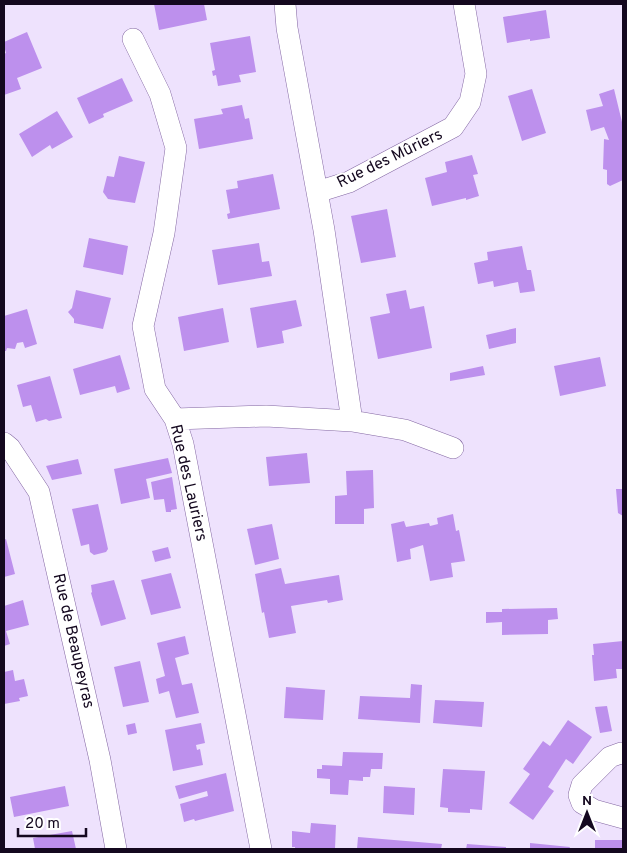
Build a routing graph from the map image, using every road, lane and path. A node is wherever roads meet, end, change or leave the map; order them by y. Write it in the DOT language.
graph roads {
  1 [pos="285,4"];
  2 [pos="464,4"];
  3 [pos="133,39"];
  4 [pos="317,192"];
  5 [pos="175,419"];
  6 [pos="352,421"];
  7 [pos="4,443"];
  8 [pos="453,448"];
  9 [pos="623,754"];
  10 [pos="623,818"];
  11 [pos="116,849"];
  12 [pos="261,849"];
  1 -- 4 [label="street, Rue des Mûriers"];
  2 -- 4 [label="street, Rue des Mûriers"];
  3 -- 5 [label="street, Rue des Lauriers"];
  4 -- 6 [label="street, Rue des Mûriers"];
  5 -- 6 [label="street"];
  5 -- 12 [label="street, Rue des Lauriers"];
  6 -- 8 [label="street"];
  7 -- 11 [label="street, Rue de Beaupeyras"];
  9 -- 10 [label="street"];
}
